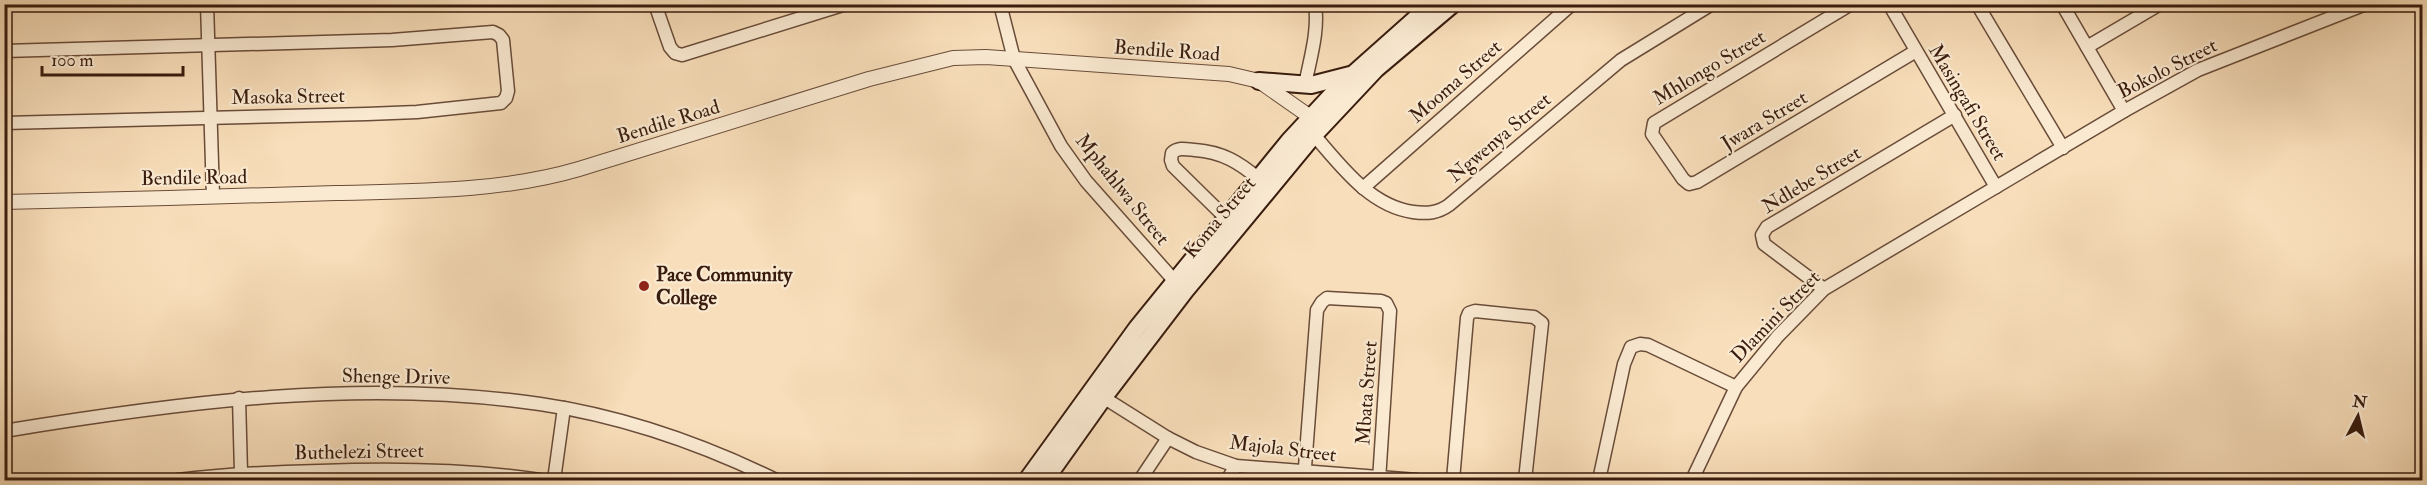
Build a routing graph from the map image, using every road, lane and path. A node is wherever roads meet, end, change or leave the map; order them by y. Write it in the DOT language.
graph roads {
  1 [pos="207,4"];
  2 [pos="655,4"];
  3 [pos="846,4"];
  4 [pos="1000,4"];
  5 [pos="1315,4"];
  6 [pos="1432,4"];
  7 [pos="1453,4"];
  8 [pos="1572,4"];
  9 [pos="1712,4"];
  10 [pos="1851,4"];
  11 [pos="1889,4"];
  12 [pos="1977,4"];
  13 [pos="2062,4"];
  14 [pos="2366,4"];
  15 [pos="2152,6"];
  16 [pos="2341,9"];
  17 [pos="209,45"];
  18 [pos="2087,47"];
  19 [pos="4,51"];
  20 [pos="1916,51"];
  21 [pos="1014,59"];
  22 [pos="1354,74"];
  23 [pos="1259,81"];
  24 [pos="1305,85"];
  25 [pos="2124,111"];
  26 [pos="1955,115"];
  27 [pos="211,117"];
  28 [pos="4,123"];
  29 [pos="1316,125"];
  30 [pos="1652,129"];
  31 [pos="2062,148"];
  32 [pos="1260,180"];
  33 [pos="1363,188"];
  34 [pos="1996,188"];
  35 [pos="213,196"];
  36 [pos="4,202"];
  37 [pos="1232,224"];
  38 [pos="1179,286"];
  39 [pos="1824,289"];
  40 [pos="1736,387"];
  41 [pos="1097,393"];
  42 [pos="239,398"];
  43 [pos="564,408"];
  44 [pos="4,431"];
  45 [pos="1168,438"];
  46 [pos="1236,466"];
  47 [pos="241,473"];
  48 [pos="1283,475"];
  49 [pos="1304,476"];
  50 [pos="1379,479"];
  51 [pos="178,480"];
  52 [pos="540,480"];
  53 [pos="554,480"];
  54 [pos="776,480"];
  55 [pos="1028,480"];
  56 [pos="1046,480"];
  57 [pos="1140,480"];
  58 [pos="1227,480"];
  59 [pos="1417,480"];
  60 [pos="1453,480"];
  61 [pos="1525,480"];
  62 [pos="1599,480"];
  63 [pos="1692,480"];
  1 -- 17 [label="street"];
  2 -- 3 [label="street"];
  4 -- 21 [label="street, Mphahlwa Street"];
  5 -- 24 [label="street"];
  6 -- 22 [label="main road, Koma Street"];
  7 -- 29 [label="main road, Koma Street"];
  8 -- 33 [label="street, Mooma Street"];
  9 -- 33 [label="street, Ngwenya Street"];
  10 -- 30 [label="street, Mhlongo Street"];
  11 -- 20 [label="street, Masingafi Street"];
  12 -- 31 [label="street"];
  13 -- 18 [label="street"];
  14 -- 16 [label="street, Bokolo Street"];
  15 -- 18 [label="street"];
  16 -- 25 [label="street, Bokolo Street"];
  17 -- 19 [label="street"];
  17 -- 27 [label="street"];
  17 -- 27 [label="street, Masoka Street"];
  18 -- 25 [label="street"];
  20 -- 26 [label="street, Masingafi Street"];
  20 -- 30 [label="street, Jwara Street"];
  21 -- 23 [label="street, Bendile Road"];
  21 -- 35 [label="street, Bendile Road"];
  21 -- 38 [label="street, Mphahlwa Street"];
  22 -- 24 [label="main road"];
  22 -- 29 [label="main road, Koma Street"];
  23 -- 24 [label="main road"];
  23 -- 29 [label="street, Bendile Road"];
  25 -- 31 [label="street, Bokolo Street"];
  26 -- 34 [label="street, Masingafi Street"];
  26 -- 39 [label="street, Ndlebe Street"];
  27 -- 28 [label="street, Masoka Street"];
  27 -- 35 [label="street"];
  29 -- 32 [label="main road, Koma Street"];
  29 -- 33 [label="street, Ngwenya Street"];
  29 -- 37 [label="main road, Koma Street"];
  31 -- 34 [label="street, Bokolo Street"];
  32 -- 37 [label="main road, Koma Street"];
  32 -- 37 [label="street"];
  34 -- 39 [label="street, Dlamini Street"];
  35 -- 36 [label="street, Bendile Road"];
  37 -- 38 [label="main road, Koma Street"];
  38 -- 41 [label="main road, Koma Street"];
  39 -- 40 [label="street, Dlamini Street"];
  40 -- 62 [label="street"];
  40 -- 63 [label="street, Dlamini Street"];
  41 -- 45 [label="street, Majola Street"];
  41 -- 55 [label="main road, Koma Street"];
  41 -- 56 [label="main road, Koma Street"];
  42 -- 43 [label="street, Shenge Drive"];
  42 -- 44 [label="street, Shenge Drive"];
  42 -- 47 [label="street"];
  43 -- 53 [label="street"];
  43 -- 54 [label="street, Shenge Drive"];
  45 -- 46 [label="street, Majola Street"];
  45 -- 57 [label="street"];
  46 -- 48 [label="street, Majola Street"];
  46 -- 58 [label="street"];
  47 -- 51 [label="street, Buthelezi Street"];
  47 -- 52 [label="street, Buthelezi Street"];
  48 -- 49 [label="street, Majola Street"];
  49 -- 50 [label="street, Majola Street"];
  49 -- 50 [label="street, Mbata Street"];
  50 -- 59 [label="street, Majola Street"];
  60 -- 61 [label="street"];
}
